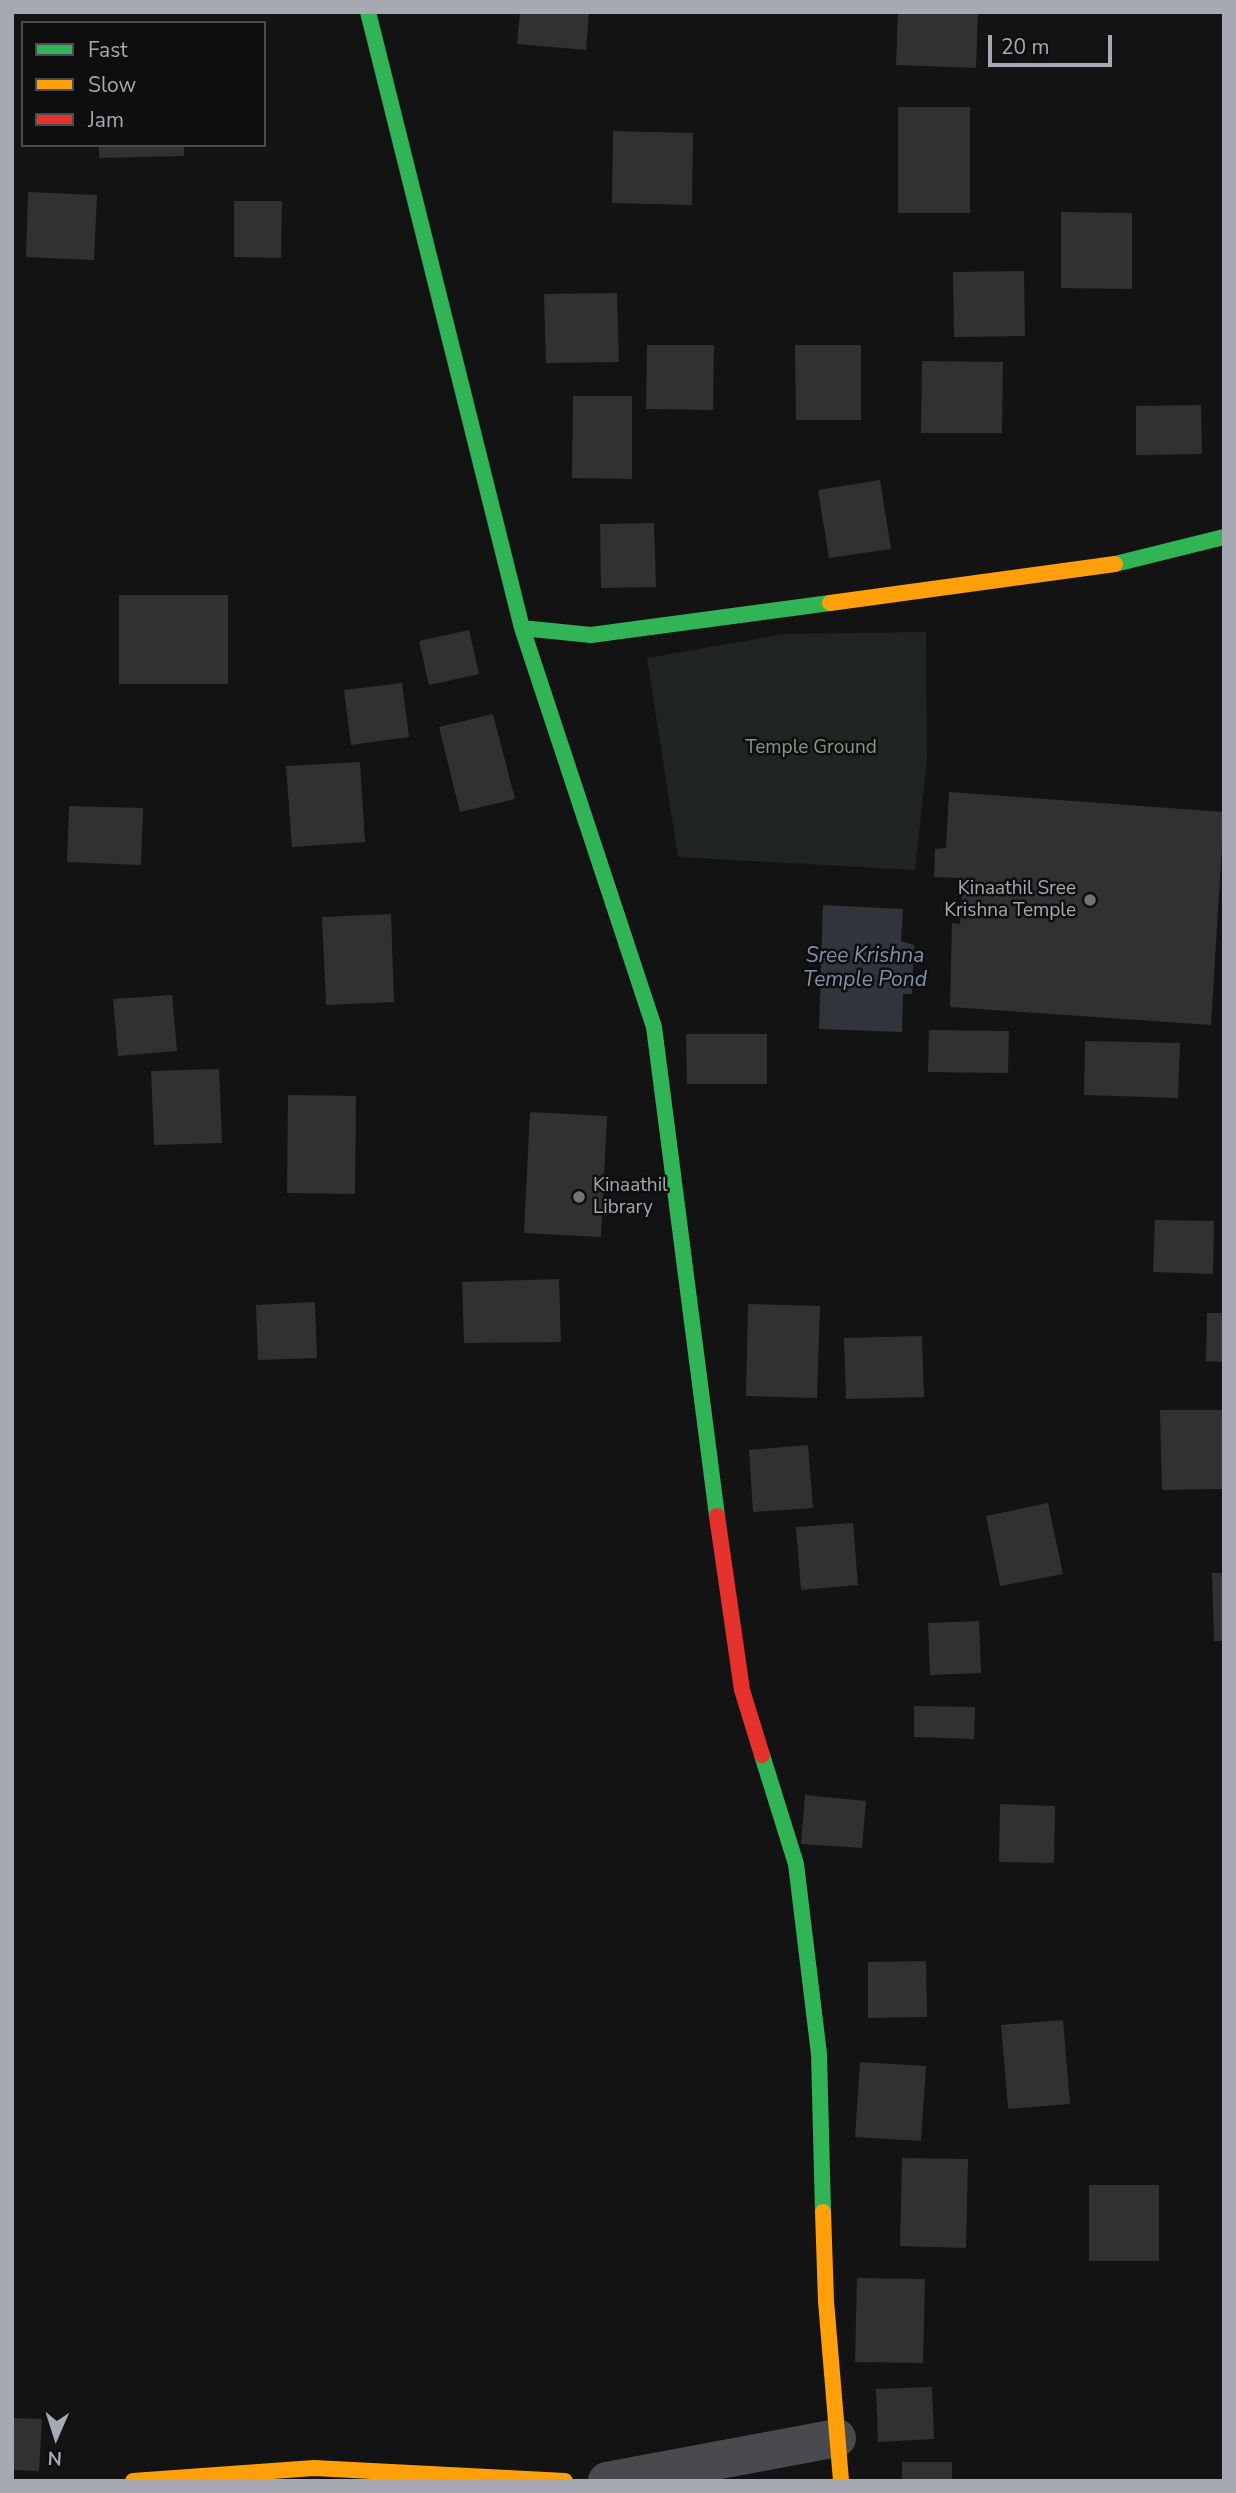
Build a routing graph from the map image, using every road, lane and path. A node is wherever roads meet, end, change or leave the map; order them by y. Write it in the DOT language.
graph roads {
  1 [pos="368,12"];
  2 [pos="1224,537"];
  3 [pos="522,628"];
  4 [pos="837,2438"];
  5 [pos="133,2481"];
  6 [pos="565,2481"];
  7 [pos="607,2481"];
  8 [pos="841,2481"];
  1 -- 3 [label="street"];
  2 -- 3 [label="street"];
  3 -- 4 [label="street"];
  4 -- 7 [label="street"];
  4 -- 8 [label="street"];
  5 -- 6 [label="street"];
}
